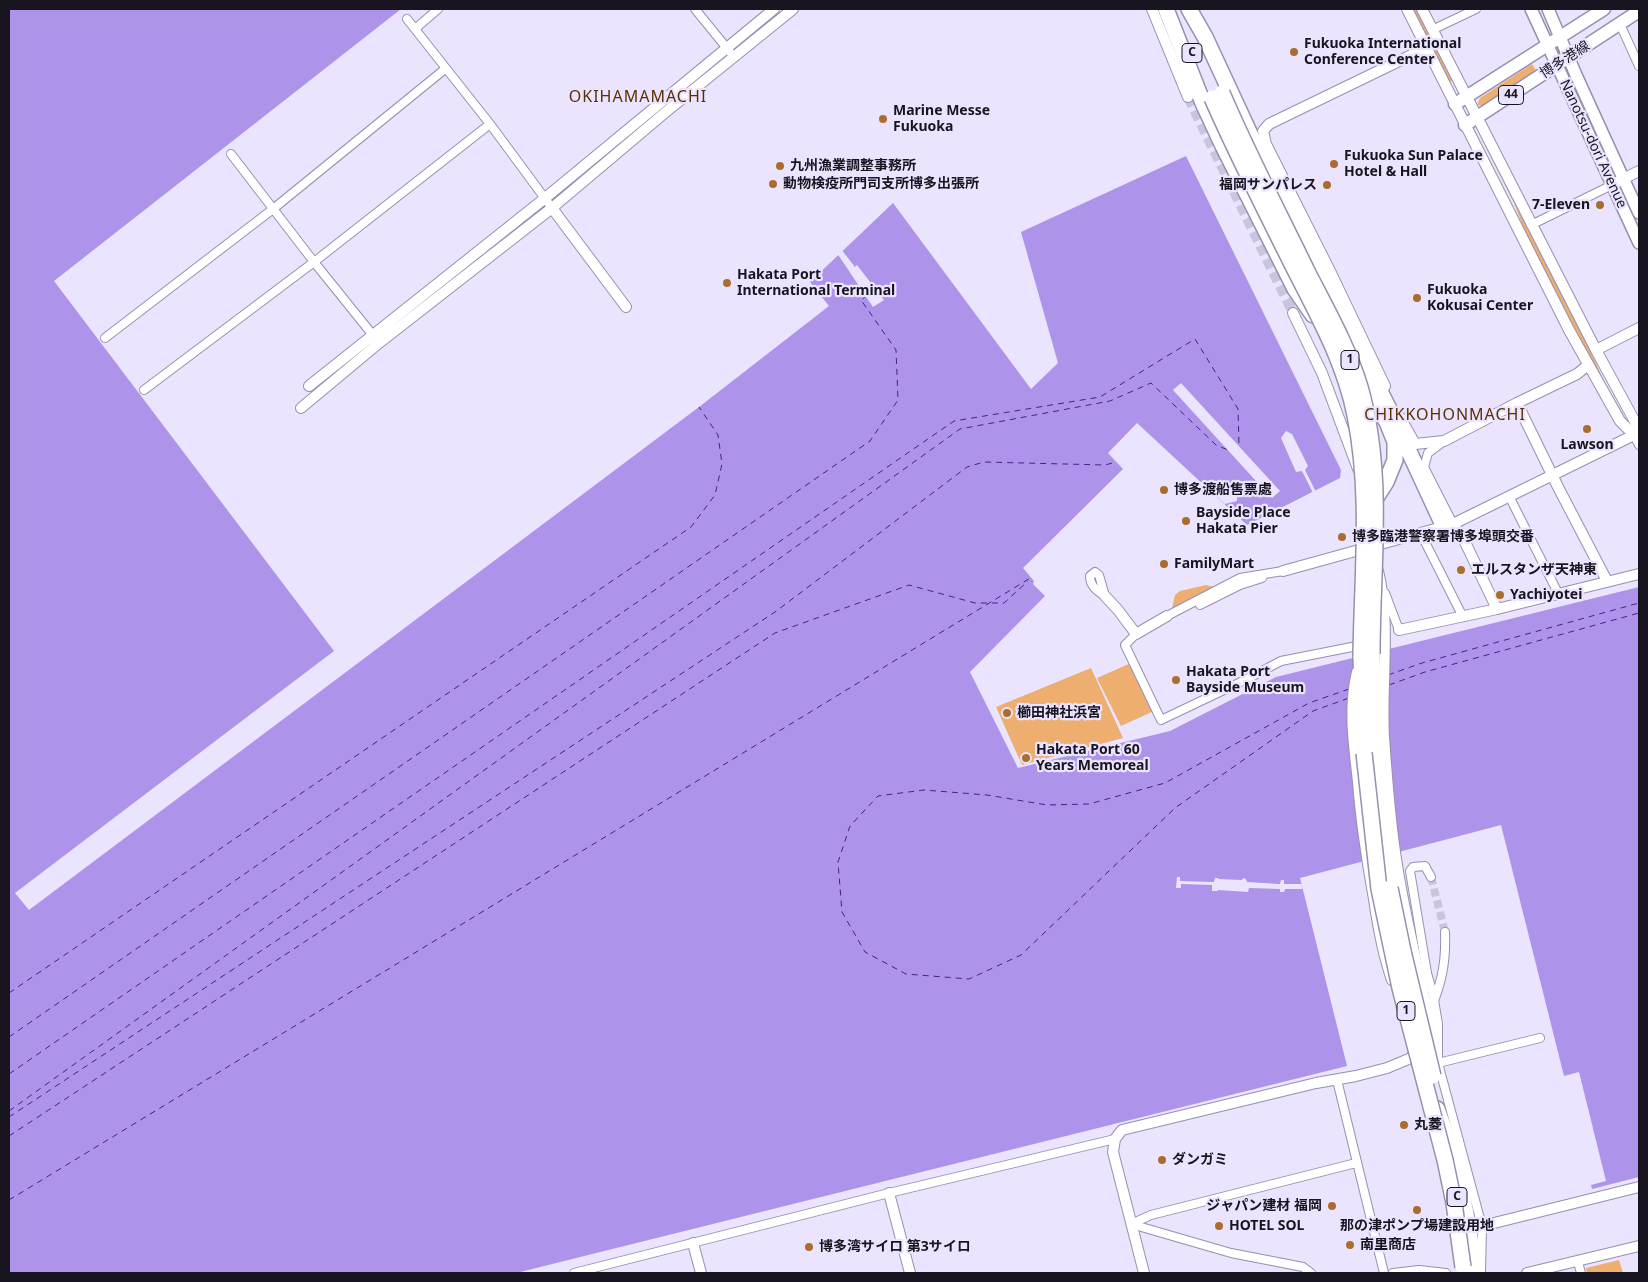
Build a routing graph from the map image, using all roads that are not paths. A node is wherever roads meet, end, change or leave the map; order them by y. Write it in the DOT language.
graph roads {
  1 [pos="438,9"];
  2 [pos="695,9"];
  3 [pos="774,9"];
  4 [pos="793,9"];
  5 [pos="1152,9"];
  6 [pos="1166,9"];
  7 [pos="1173,9"];
  8 [pos="1188,9"];
  9 [pos="1407,9"];
  10 [pos="1422,9"];
  11 [pos="1476,9"];
  12 [pos="1531,9"];
  13 [pos="1548,9"];
  14 [pos="1604,9"];
  15 [pos="1639,11"];
  16 [pos="407,19"];
  17 [pos="1620,24"];
  18 [pos="415,29"];
  19 [pos="1434,29"];
  20 [pos="1560,37"];
  21 [pos="1548,45"];
  22 [pos="727,47"];
  23 [pos="1426,48"];
  24 [pos="1569,57"];
  25 [pos="733,58"];
  26 [pos="1556,65"];
  27 [pos="1639,66"];
  28 [pos="445,69"];
  29 [pos="1468,96"];
  30 [pos="1188,97"];
  31 [pos="1455,104"];
  32 [pos="1478,117"];
  33 [pos="490,124"];
  34 [pos="1465,125"];
  35 [pos="231,154"];
  36 [pos="1639,171"];
  37 [pos="1624,179"];
  38 [pos="1612,185"];
  39 [pos="544,199"];
  40 [pos="552,208"];
  41 [pos="273,209"];
  42 [pos="1639,212"];
  43 [pos="1531,225"];
  44 [pos="1639,243"];
  45 [pos="314,262"];
  46 [pos="626,307"];
  47 [pos="1293,313"];
  48 [pos="1639,328"];
  49 [pos="372,334"];
  50 [pos="105,338"];
  51 [pos="379,343"];
  52 [pos="1596,350"];
  53 [pos="1588,365"];
  54 [pos="309,386"];
  55 [pos="144,390"];
  56 [pos="1517,403"];
  57 [pos="301,408"];
  58 [pos="1394,419"];
  59 [pos="1638,435"];
  60 [pos="1444,441"];
  61 [pos="1552,475"];
  62 [pos="1509,496"];
  63 [pos="1448,526"];
  64 [pos="1420,534"];
  65 [pos="1369,546"];
  66 [pos="1282,571"];
  67 [pos="1639,574"];
  68 [pos="1607,581"];
  69 [pos="1382,586"];
  70 [pos="1558,593"];
  71 [pos="1105,596"];
  72 [pos="1496,609"];
  73 [pos="1167,616"];
  74 [pos="1463,617"];
  75 [pos="1399,630"];
  76 [pos="1136,634"];
  77 [pos="1362,651"];
  78 [pos="1431,877"];
  79 [pos="1390,888"];
  80 [pos="1444,932"];
  81 [pos="1434,1002"];
  82 [pos="1540,1038"];
  83 [pos="1438,1063"];
  84 [pos="1419,1064"];
  85 [pos="1356,1076"];
  86 [pos="1337,1080"];
  87 [pos="1442,1121"];
  88 [pos="1115,1139"];
  89 [pos="1356,1163"];
  90 [pos="1639,1187"];
  91 [pos="889,1193"];
  92 [pos="1131,1224"];
  93 [pos="1482,1226"];
  94 [pos="693,1243"];
  95 [pos="1639,1246"];
  96 [pos="1578,1262"];
  97 [pos="574,1273"];
  98 [pos="701,1273"];
  99 [pos="910,1273"];
  100 [pos="1144,1273"];
  101 [pos="1311,1273"];
  102 [pos="1384,1273"];
  103 [pos="1393,1273"];
  104 [pos="1446,1273"];
  105 [pos="1464,1273"];
  106 [pos="1474,1273"];
  107 [pos="1481,1273"];
  108 [pos="1527,1273"];
  109 [pos="1580,1273"];
  1 -- 18 [label="street"];
  2 -- 22 [label="street"];
  3 -- 22 [label="street"];
  4 -- 25 [label="street"];
  5 -- 30 [label="street"];
  6 -- 65 [label="highway, bridge"];
  7 -- 77 [label="highway, C, bridge"];
  8 -- 58 [label="highway"];
  8 -- 79 [label="highway, 1, bridge"];
  9 -- 23 [label="street"];
  10 -- 19 [label="street"];
  11 -- 19 [label="street"];
  12 -- 21 [label="main road, Nanotsu-dori Avenue"];
  13 -- 20 [label="main road, Nanotsu-dori Avenue"];
  14 -- 20 [label="main road, 博多港線 / 44"];
  15 -- 17 [label="main road, 博多港線 / 44"];
  16 -- 18 [label="street"];
  17 -- 24 [label="main road, 博多港線 / 44"];
  17 -- 27 [label="street"];
  18 -- 28 [label="street"];
  19 -- 29 [label="street"];
  20 -- 21 [label="main road, 博多港線 / 44"];
  20 -- 24 [label="main road, Nanotsu-dori Avenue"];
  21 -- 26 [label="main road, Nanotsu-dori Avenue"];
  21 -- 29 [label="main road, 博多港線 / 44"];
  22 -- 25 [label="street"];
  22 -- 39 [label="street"];
  23 -- 31 [label="street"];
  23 -- 60 [label="street"];
  24 -- 26 [label="main road, 博多港線 / 44"];
  24 -- 37 [label="main road, Nanotsu-dori Avenue"];
  25 -- 40 [label="street"];
  26 -- 32 [label="main road, 博多港線 / 44"];
  26 -- 38 [label="main road, Nanotsu-dori Avenue"];
  28 -- 33 [label="street"];
  28 -- 41 [label="street"];
  29 -- 31 [label="main road, 博多港線 / 44"];
  29 -- 32 [label="street"];
  31 -- 34 [label="street"];
  32 -- 34 [label="main road, 博多港線 / 44"];
  32 -- 43 [label="street"];
  33 -- 39 [label="street"];
  33 -- 45 [label="street"];
  34 -- 53 [label="street"];
  35 -- 41 [label="street"];
  36 -- 37 [label="street"];
  37 -- 38 [label="street"];
  37 -- 42 [label="main road, Nanotsu-dori Avenue"];
  38 -- 43 [label="street"];
  38 -- 44 [label="main road, Nanotsu-dori Avenue"];
  39 -- 40 [label="street"];
  39 -- 49 [label="street"];
  40 -- 46 [label="street"];
  40 -- 51 [label="street"];
  41 -- 45 [label="street"];
  41 -- 50 [label="street"];
  43 -- 52 [label="street"];
  45 -- 49 [label="street"];
  45 -- 55 [label="street"];
  47 -- 65 [label="street"];
  48 -- 52 [label="street"];
  49 -- 51 [label="street"];
  49 -- 54 [label="street"];
  51 -- 57 [label="street"];
  52 -- 59 [label="street"];
  53 -- 56 [label="street"];
  53 -- 59 [label="street"];
  56 -- 60 [label="street"];
  56 -- 61 [label="street"];
  58 -- 63 [label="highway"];
  58 -- 65 [label="highway, bridge"];
  59 -- 61 [label="street"];
  60 -- 63 [label="street"];
  61 -- 62 [label="street"];
  61 -- 68 [label="street"];
  62 -- 63 [label="street"];
  62 -- 70 [label="street"];
  63 -- 64 [label="street"];
  63 -- 72 [label="street"];
  64 -- 65 [label="street"];
  64 -- 74 [label="street"];
  65 -- 66 [label="street"];
  65 -- 69 [label="street"];
  65 -- 77 [label="street, bridge"];
  66 -- 73 [label="street"];
  67 -- 68 [label="street"];
  68 -- 70 [label="street"];
  69 -- 75 [label="street"];
  69 -- 85 [label="street"];
  70 -- 72 [label="street"];
  71 -- 76 [label="street"];
  72 -- 74 [label="street"];
  73 -- 76 [label="street"];
  74 -- 75 [label="street"];
  76 -- 77 [label="street"];
  77 -- 84 [label="highway, 1, bridge"];
  77 -- 85 [label="street, bridge"];
  78 -- 81 [label="street"];
  79 -- 87 [label="highway, C, bridge"];
  80 -- 81 [label="street"];
  81 -- 83 [label="street"];
  82 -- 83 [label="street"];
  83 -- 93 [label="street"];
  84 -- 105 [label="highway, 1, bridge"];
  84 -- 106 [label="highway, bridge"];
  85 -- 86 [label="street"];
  86 -- 88 [label="street"];
  86 -- 89 [label="street"];
  87 -- 105 [label="highway, C, bridge"];
  87 -- 106 [label="highway"];
  88 -- 91 [label="street"];
  88 -- 92 [label="street"];
  89 -- 92 [label="street"];
  89 -- 102 [label="street"];
  90 -- 93 [label="street"];
  91 -- 94 [label="street"];
  91 -- 99 [label="street"];
  92 -- 100 [label="street"];
  92 -- 101 [label="street"];
  93 -- 107 [label="street"];
  94 -- 97 [label="street"];
  94 -- 98 [label="street"];
  95 -- 96 [label="street"];
  96 -- 108 [label="street"];
  96 -- 109 [label="street"];
  103 -- 104 [label="street"];
}
